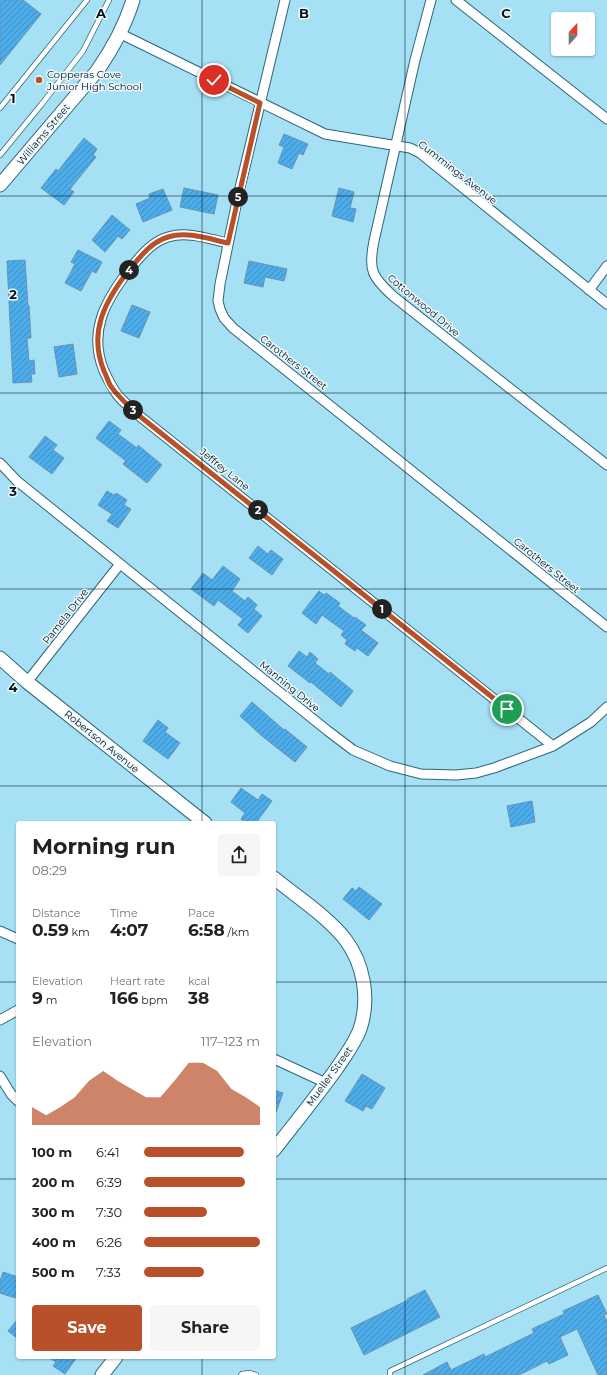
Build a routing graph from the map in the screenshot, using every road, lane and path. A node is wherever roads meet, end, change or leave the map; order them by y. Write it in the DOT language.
graph roads {
  1 [pos="87,0"];
  2 [pos="109,0"];
  3 [pos="133,0"];
  4 [pos="285,0"];
  5 [pos="431,0"];
  6 [pos="456,0"];
  7 [pos="120,34"];
  8 [pos="260,103"];
  9 [pos="0,108"];
  10 [pos="607,119"];
  11 [pos="396,145"];
  12 [pos="0,155"];
  13 [pos="0,185"];
  14 [pos="228,243"];
  15 [pos="607,266"];
  16 [pos="589,290"];
  17 [pos="607,304"];
  18 [pos="0,463"];
  19 [pos="607,465"];
  20 [pos="120,564"];
  21 [pos="607,627"];
  22 [pos="0,658"];
  23 [pos="27,682"];
  24 [pos="607,707"];
  25 [pos="553,746"];
  26 [pos="202,821"];
  27 [pos="276,880"];
  28 [pos="0,931"];
  29 [pos="16,938"];
  30 [pos="16,1011"];
  31 [pos="0,1020"];
  32 [pos="276,1060"];
  33 [pos="0,1076"];
  34 [pos="326,1083"];
  35 [pos="16,1099"];
  36 [pos="276,1147"];
  37 [pos="607,1268"];
  38 [pos="114,1359"];
  39 [pos="102,1375"];
  40 [pos="241,1375"];
  41 [pos="256,1375"];
  42 [pos="390,1375"];
  1 -- 9 [label="lane"];
  2 -- 12 [label="lane"];
  3 -- 7 [label="street, Williams Street"];
  4 -- 8 [label="street, Carothers Street"];
  5 -- 11 [label="street, Cottonwood Drive"];
  6 -- 10 [label="street"];
  7 -- 8 [label="street, Cummings Avenue"];
  7 -- 13 [label="street, Williams Street"];
  8 -- 11 [label="street, Cummings Avenue"];
  8 -- 14 [label="street, Carothers Street"];
  11 -- 16 [label="street, Cummings Avenue"];
  11 -- 19 [label="street, Cottonwood Drive"];
  14 -- 21 [label="street, Carothers Street"];
  14 -- 25 [label="street, Jeffrey Lane"];
  15 -- 16 [label="street"];
  16 -- 17 [label="street, Cummings Avenue"];
  18 -- 20 [label="street, Manning Drive"];
  20 -- 23 [label="street, Pamela Drive"];
  20 -- 25 [label="street, Manning Drive"];
  22 -- 23 [label="street, Robertson Avenue"];
  23 -- 26 [label="street, Robertson Avenue"];
  24 -- 25 [label="street, Manning Drive"];
  27 -- 34 [label="street, Mueller Street"];
  28 -- 29 [label="street"];
  30 -- 31 [label="street"];
  32 -- 34 [label="street"];
  33 -- 35 [label="street"];
  34 -- 36 [label="street, Mueller Street"];
  37 -- 42 [label="lane"];
  38 -- 39 [label="street"];
  40 -- 41 [label="lane"];
}
